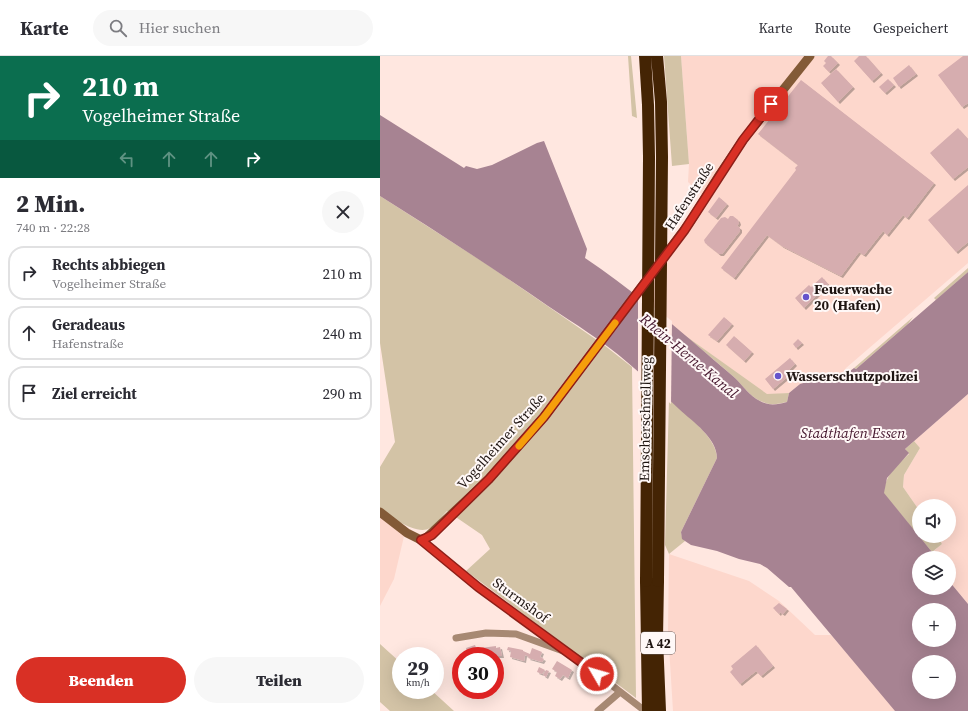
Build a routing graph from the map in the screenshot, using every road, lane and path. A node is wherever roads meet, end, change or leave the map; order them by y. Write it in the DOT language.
graph roads {
  1 [pos="645,56"];
  2 [pos="657,56"];
  3 [pos="810,56"];
  4 [pos="593,352"];
  5 [pos="380,512"];
  6 [pos="421,540"];
  7 [pos="652,581"];
  8 [pos="456,638"];
  9 [pos="574,656"];
  10 [pos="620,692"];
  11 [pos="660,708"];
  12 [pos="598,711"];
  13 [pos="645,711"];
  14 [pos="648,711"];
  1 -- 7 [label="highway, Emscherschnellweg / A 42, bridge"];
  2 -- 7 [label="highway, Emscherschnellweg / A 42, bridge"];
  3 -- 4 [label="street, Hafenstraße"];
  4 -- 6 [label="street, Vogelheimer Straße"];
  5 -- 6 [label="street, Sturmshof"];
  6 -- 9 [label="street, Sturmshof"];
  7 -- 11 [label="highway, Emscherschnellweg / A 42"];
  7 -- 14 [label="highway, Emscherschnellweg / A 42"];
  8 -- 9 [label="street"];
  9 -- 10 [label="street, Sturmshof"];
  10 -- 12 [label="street"];
  10 -- 13 [label="street, Sturmshof"];
}
